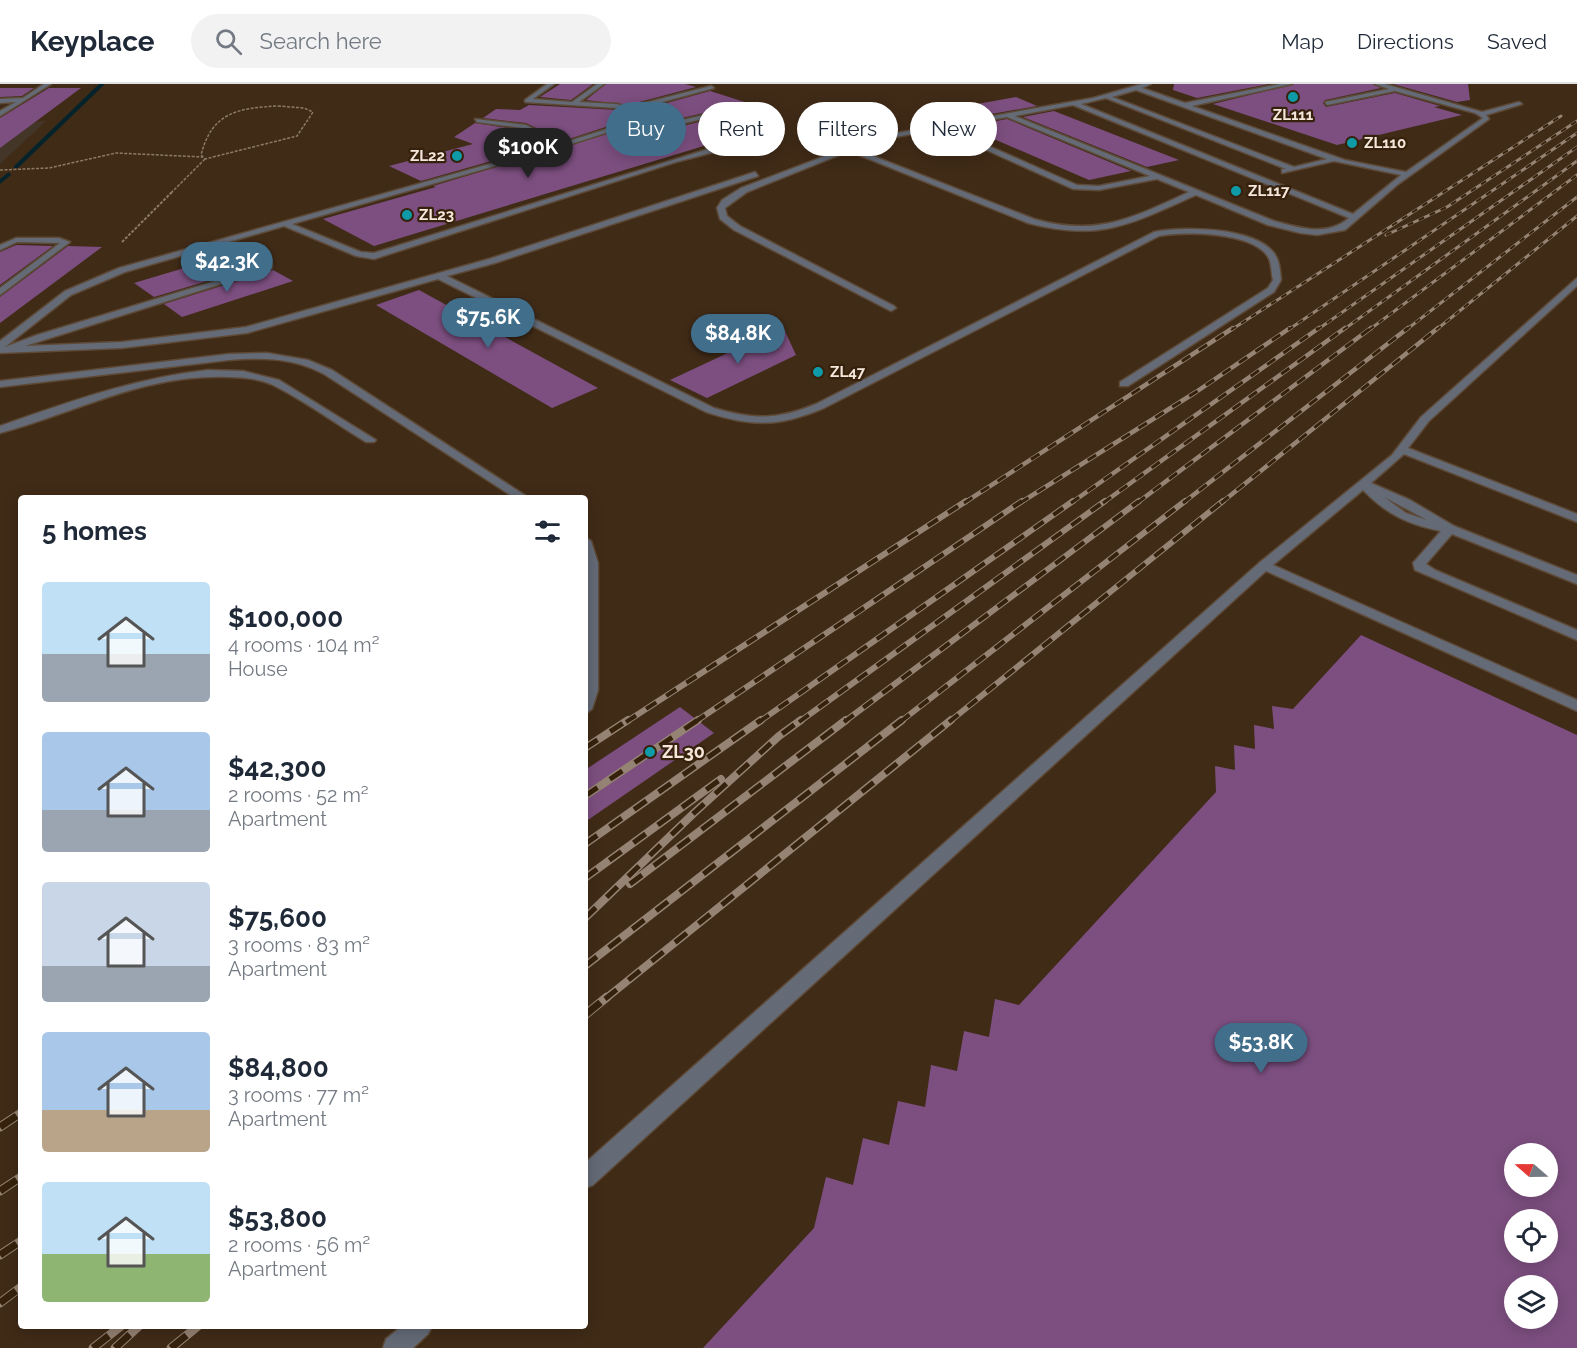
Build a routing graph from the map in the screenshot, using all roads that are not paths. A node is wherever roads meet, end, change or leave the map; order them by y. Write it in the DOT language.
graph roads {
  1 [pos="48,84"];
  2 [pos="551,84"];
  3 [pos="601,84"];
  4 [pos="1148,84"];
  5 [pos="1289,84"];
  6 [pos="1378,84"];
  7 [pos="1137,87"];
  8 [pos="711,88"];
  9 [pos="1396,89"];
  10 [pos="1108,97"];
  11 [pos="0,100"];
  12 [pos="24,100"];
  13 [pos="656,102"];
  14 [pos="1074,103"];
  15 [pos="1327,104"];
  16 [pos="1519,104"];
  17 [pos="571,105"];
  18 [pos="606,105"];
  19 [pos="1185,105"];
  20 [pos="0,114"];
  21 [pos="1482,114"];
  22 [pos="1008,115"];
  23 [pos="997,117"];
  24 [pos="477,120"];
  25 [pos="531,129"];
  26 [pos="491,130"];
  27 [pos="606,132"];
  28 [pos="563,145"];
  29 [pos="997,152"];
  30 [pos="698,155"];
  31 [pos="831,156"];
  32 [pos="867,156"];
  33 [pos="1336,159"];
  34 [pos="1294,169"];
  35 [pos="755,174"];
  36 [pos="1407,174"];
  37 [pos="1159,176"];
  38 [pos="1256,177"];
  39 [pos="1196,192"];
  40 [pos="1356,218"];
  41 [pos="285,224"];
  42 [pos="0,248"];
  43 [pos="269,266"];
  44 [pos="439,276"];
  45 [pos="1577,281"];
  46 [pos="0,292"];
  47 [pos="891,308"];
  48 [pos="3,349"];
  49 [pos="0,384"];
  50 [pos="1124,384"];
  51 [pos="0,430"];
  52 [pos="370,440"];
  53 [pos="1403,450"];
  54 [pos="1364,484"];
  55 [pos="519,495"];
  56 [pos="1577,518"];
  57 [pos="1450,530"];
  58 [pos="588,548"];
  59 [pos="1264,566"];
  60 [pos="1577,580"];
  61 [pos="1577,635"];
  62 [pos="588,700"];
  63 [pos="1577,706"];
  64 [pos="588,1174"];
  65 [pos="417,1329"];
  66 [pos="395,1348"];
  1 -- 12 [label="lane"];
  2 -- 17 [label="lane"];
  3 -- 17 [label="lane"];
  4 -- 7 [label="lane"];
  5 -- 19 [label="lane"];
  6 -- 9 [label="lane"];
  7 -- 10 [label="lane"];
  7 -- 19 [label="lane"];
  8 -- 13 [label="lane"];
  9 -- 15 [label="lane"];
  9 -- 21 [label="lane"];
  10 -- 14 [label="lane"];
  10 -- 34 [label="lane"];
  11 -- 12 [label="lane"];
  12 -- 20 [label="lane"];
  14 -- 22 [label="lane"];
  14 -- 38 [label="lane"];
  16 -- 21 [label="lane"];
  17 -- 18 [label="lane"];
  19 -- 33 [label="lane"];
  21 -- 36 [label="lane"];
  22 -- 23 [label="lane"];
  22 -- 37 [label="lane"];
  24 -- 25 [label="lane"];
  25 -- 26 [label="lane"];
  25 -- 28 [label="lane"];
  27 -- 28 [label="lane"];
  28 -- 41 [label="lane"];
  29 -- 37 [label="lane"];
  30 -- 41 [label="lane"];
  31 -- 47 [label="lane"];
  32 -- 39 [label="lane"];
  33 -- 34 [label="lane"];
  33 -- 36 [label="lane"];
  34 -- 38 [label="lane"];
  35 -- 44 [label="lane"];
  36 -- 40 [label="lane"];
  37 -- 39 [label="lane"];
  38 -- 40 [label="lane"];
  39 -- 40 [label="lane"];
  41 -- 48 [label="lane"];
  42 -- 46 [label="lane"];
  43 -- 48 [label="lane"];
  44 -- 48 [label="lane"];
  44 -- 50 [label="lane"];
  45 -- 53 [label="lane"];
  49 -- 55 [label="lane"];
  51 -- 52 [label="lane"];
  53 -- 54 [label="lane"];
  53 -- 56 [label="lane"];
  54 -- 57 [label="lane"];
  54 -- 59 [label="lane"];
  57 -- 60 [label="lane"];
  57 -- 61 [label="lane"];
  58 -- 62 [label="lane"];
  59 -- 63 [label="lane"];
  59 -- 64 [label="lane"];
  65 -- 66 [label="lane"];
}
